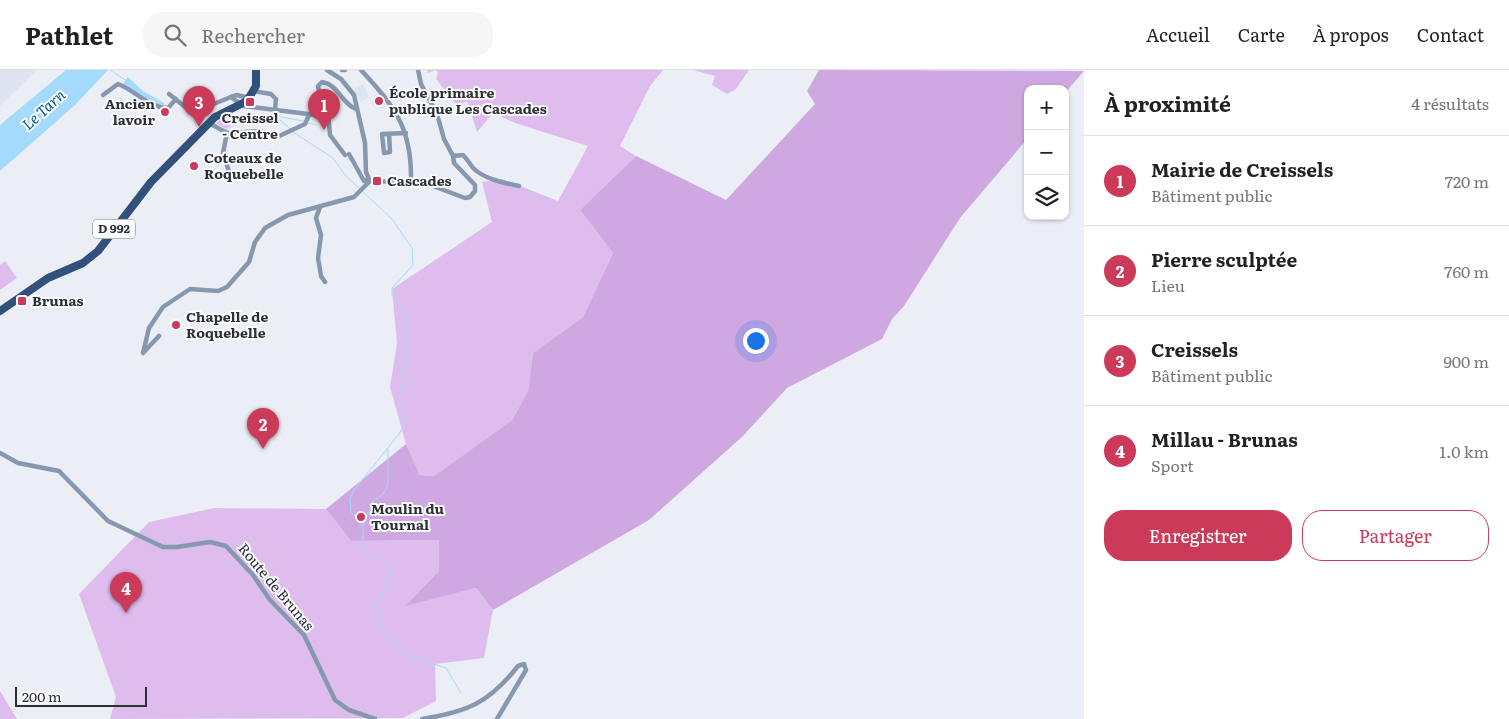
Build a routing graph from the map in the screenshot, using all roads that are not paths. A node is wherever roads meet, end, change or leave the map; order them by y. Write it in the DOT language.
graph roads {
  1 [pos="255,70"];
  2 [pos="326,70"];
  3 [pos="361,70"];
  4 [pos="418,70"];
  5 [pos="169,94"];
  6 [pos="103,95"];
  7 [pos="231,97"];
  8 [pos="246,97"];
  9 [pos="176,99"];
  10 [pos="275,108"];
  11 [pos="322,109"];
  12 [pos="356,109"];
  13 [pos="309,116"];
  14 [pos="209,123"];
  15 [pos="228,133"];
  16 [pos="388,134"];
  17 [pos="406,134"];
  18 [pos="453,156"];
  19 [pos="230,175"];
  20 [pos="369,180"];
  21 [pos="411,180"];
  22 [pos="519,186"];
  23 [pos="320,207"];
  24 [pos="325,282"];
  25 [pos="0,311"];
  26 [pos="159,336"];
  27 [pos="0,453"];
  28 [pos="375,719"];
  29 [pos="422,719"];
  30 [pos="497,719"];
  1 -- 8 [label="main road"];
  2 -- 12 [label="street"];
  3 -- 17 [label="street"];
  4 -- 18 [label="street"];
  5 -- 9 [label="street"];
  6 -- 9 [label="street"];
  7 -- 8 [label="street"];
  7 -- 8 [label="street"];
  7 -- 9 [label="street"];
  8 -- 10 [label="street"];
  8 -- 10 [label="street"];
  8 -- 14 [label="main road, D 992"];
  10 -- 13 [label="street"];
  11 -- 12 [label="street"];
  11 -- 13 [label="street"];
  11 -- 20 [label="street"];
  12 -- 20 [label="street"];
  13 -- 15 [label="street"];
  14 -- 15 [label="street"];
  14 -- 25 [label="main road, D 992"];
  15 -- 19 [label="street"];
  16 -- 17 [label="street"];
  17 -- 21 [label="street"];
  18 -- 21 [label="street"];
  18 -- 22 [label="street"];
  20 -- 21 [label="street"];
  20 -- 23 [label="street"];
  23 -- 24 [label="street"];
  23 -- 26 [label="street"];
  27 -- 28 [label="street, Route de Brunas"];
  29 -- 30 [label="street"];
}
